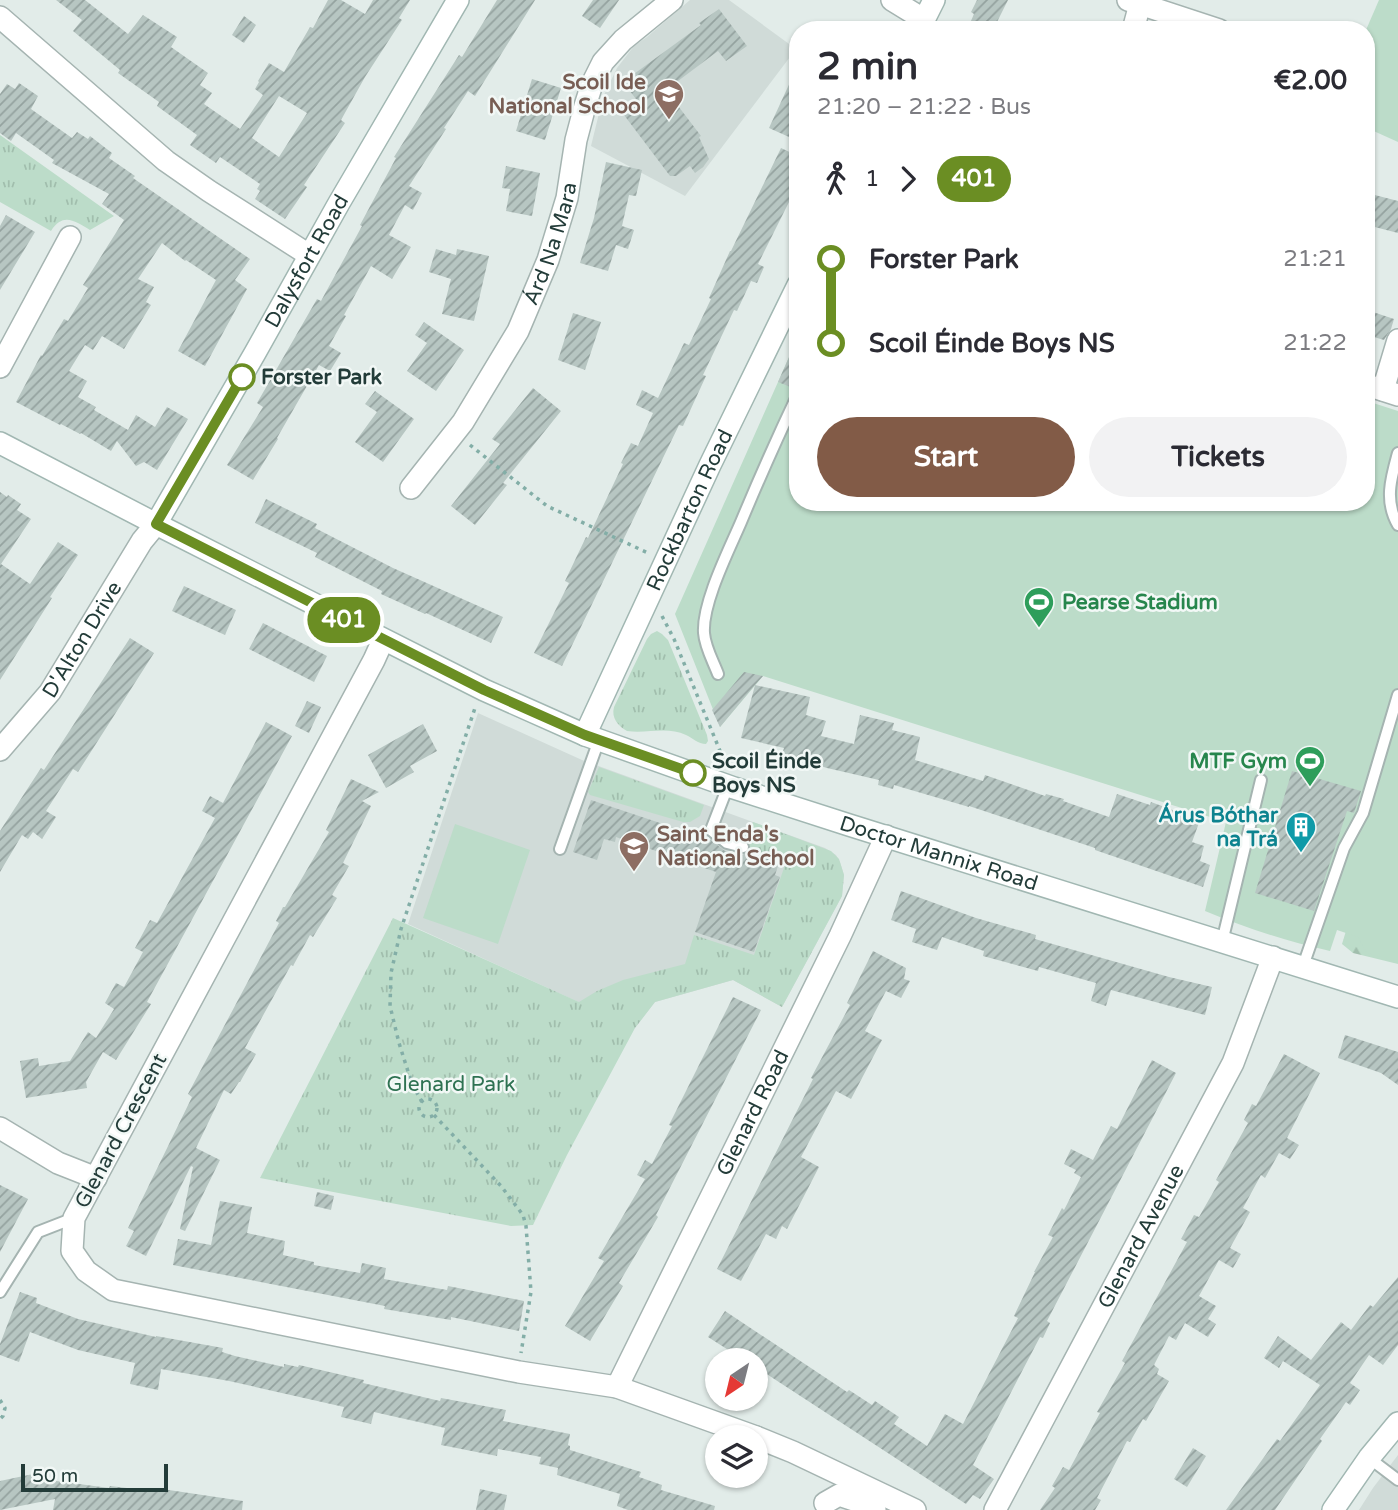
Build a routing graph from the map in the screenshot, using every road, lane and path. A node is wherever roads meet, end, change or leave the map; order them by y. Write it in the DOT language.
graph roads {
  1 [pos="458,0"];
  2 [pos="672,0"];
  3 [pos="892,0"];
  4 [pos="934,0"];
  5 [pos="1134,2"];
  6 [pos="0,17"];
  7 [pos="916,21"];
  8 [pos="923,21"];
  9 [pos="1133,21"];
  10 [pos="1192,21"];
  11 [pos="70,237"];
  12 [pos="309,256"];
  13 [pos="789,303"];
  14 [pos="1398,340"];
  15 [pos="0,367"];
  16 [pos="1382,390"];
  17 [pos="789,412"];
  18 [pos="455,433"];
  19 [pos="0,443"];
  20 [pos="1398,453"];
  21 [pos="411,488"];
  22 [pos="156,524"];
  23 [pos="1398,524"];
  24 [pos="666,561"];
  25 [pos="649,598"];
  26 [pos="383,640"];
  27 [pos="718,674"];
  28 [pos="484,690"];
  29 [pos="1398,695"];
  30 [pos="592,738"];
  31 [pos="0,750"];
  32 [pos="727,775"];
  33 [pos="1261,780"];
  34 [pos="886,836"];
  35 [pos="743,847"];
  36 [pos="560,849"];
  37 [pos="1222,942"];
  38 [pos="1273,957"];
  39 [pos="1303,967"];
  40 [pos="1398,998"];
  41 [pos="422,1102"];
  42 [pos="435,1115"];
  43 [pos="0,1128"];
  44 [pos="96,1178"];
  45 [pos="74,1218"];
  46 [pos="0,1292"];
  47 [pos="519,1372"];
  48 [pos="617,1387"];
  49 [pos="0,1400"];
  50 [pos="0,1419"];
  51 [pos="1398,1423"];
  52 [pos="723,1425"];
  53 [pos="768,1442"];
  54 [pos="1370,1458"];
  55 [pos="1398,1480"];
  56 [pos="825,1503"];
  57 [pos="875,1510"];
  58 [pos="915,1510"];
  59 [pos="995,1510"];
  60 [pos="1333,1510"];
  1 -- 12 [label="street, Dalysfort Road"];
  2 -- 18 [label="street, Árd Na Mara"];
  3 -- 7 [label="street"];
  4 -- 8 [label="street"];
  5 -- 9 [label="street"];
  5 -- 10 [label="street"];
  6 -- 12 [label="street"];
  11 -- 15 [label="street"];
  12 -- 22 [label="street, Dalysfort Road"];
  13 -- 24 [label="street, Rockbarton Road"];
  14 -- 16 [label="street"];
  17 -- 27 [label="lane"];
  18 -- 21 [label="street, Árd Na Mara"];
  18 -- 24 [label="path"];
  19 -- 22 [label="street, Doctor Mannix Road"];
  20 -- 23 [label="lane"];
  22 -- 26 [label="street, Doctor Mannix Road"];
  22 -- 31 [label="street, D'Alton Drive"];
  24 -- 25 [label="street, Rockbarton Road"];
  25 -- 30 [label="street, Rockbarton Road"];
  25 -- 32 [label="path"];
  26 -- 28 [label="street, Doctor Mannix Road"];
  26 -- 44 [label="street, Glenard Crescent"];
  28 -- 30 [label="street, Doctor Mannix Road"];
  28 -- 41 [label="path"];
  29 -- 39 [label="lane"];
  30 -- 32 [label="street, Doctor Mannix Road"];
  30 -- 36 [label="lane"];
  32 -- 34 [label="street, Doctor Mannix Road"];
  32 -- 35 [label="lane"];
  33 -- 37 [label="lane"];
  34 -- 37 [label="street, Doctor Mannix Road"];
  34 -- 48 [label="street, Glenard Road"];
  37 -- 38 [label="street, Doctor Mannix Road"];
  38 -- 39 [label="street, Doctor Mannix Road"];
  38 -- 59 [label="street, Glenard Avenue"];
  39 -- 40 [label="street, Doctor Mannix Road"];
  41 -- 42 [label="path"];
  41 -- 42 [label="path"];
  42 -- 47 [label="path"];
  43 -- 44 [label="street"];
  44 -- 45 [label="street, Glenard Crescent"];
  45 -- 46 [label="lane"];
  45 -- 47 [label="street, Glenard Crescent"];
  47 -- 48 [label="street, Glenard Crescent"];
  48 -- 52 [label="street, Glenard Crescent"];
  49 -- 50 [label="path"];
  51 -- 54 [label="street"];
  53 -- 58 [label="street, Glenard Crescent"];
  54 -- 55 [label="lane"];
  54 -- 60 [label="street"];
  56 -- 57 [label="street"];
}
